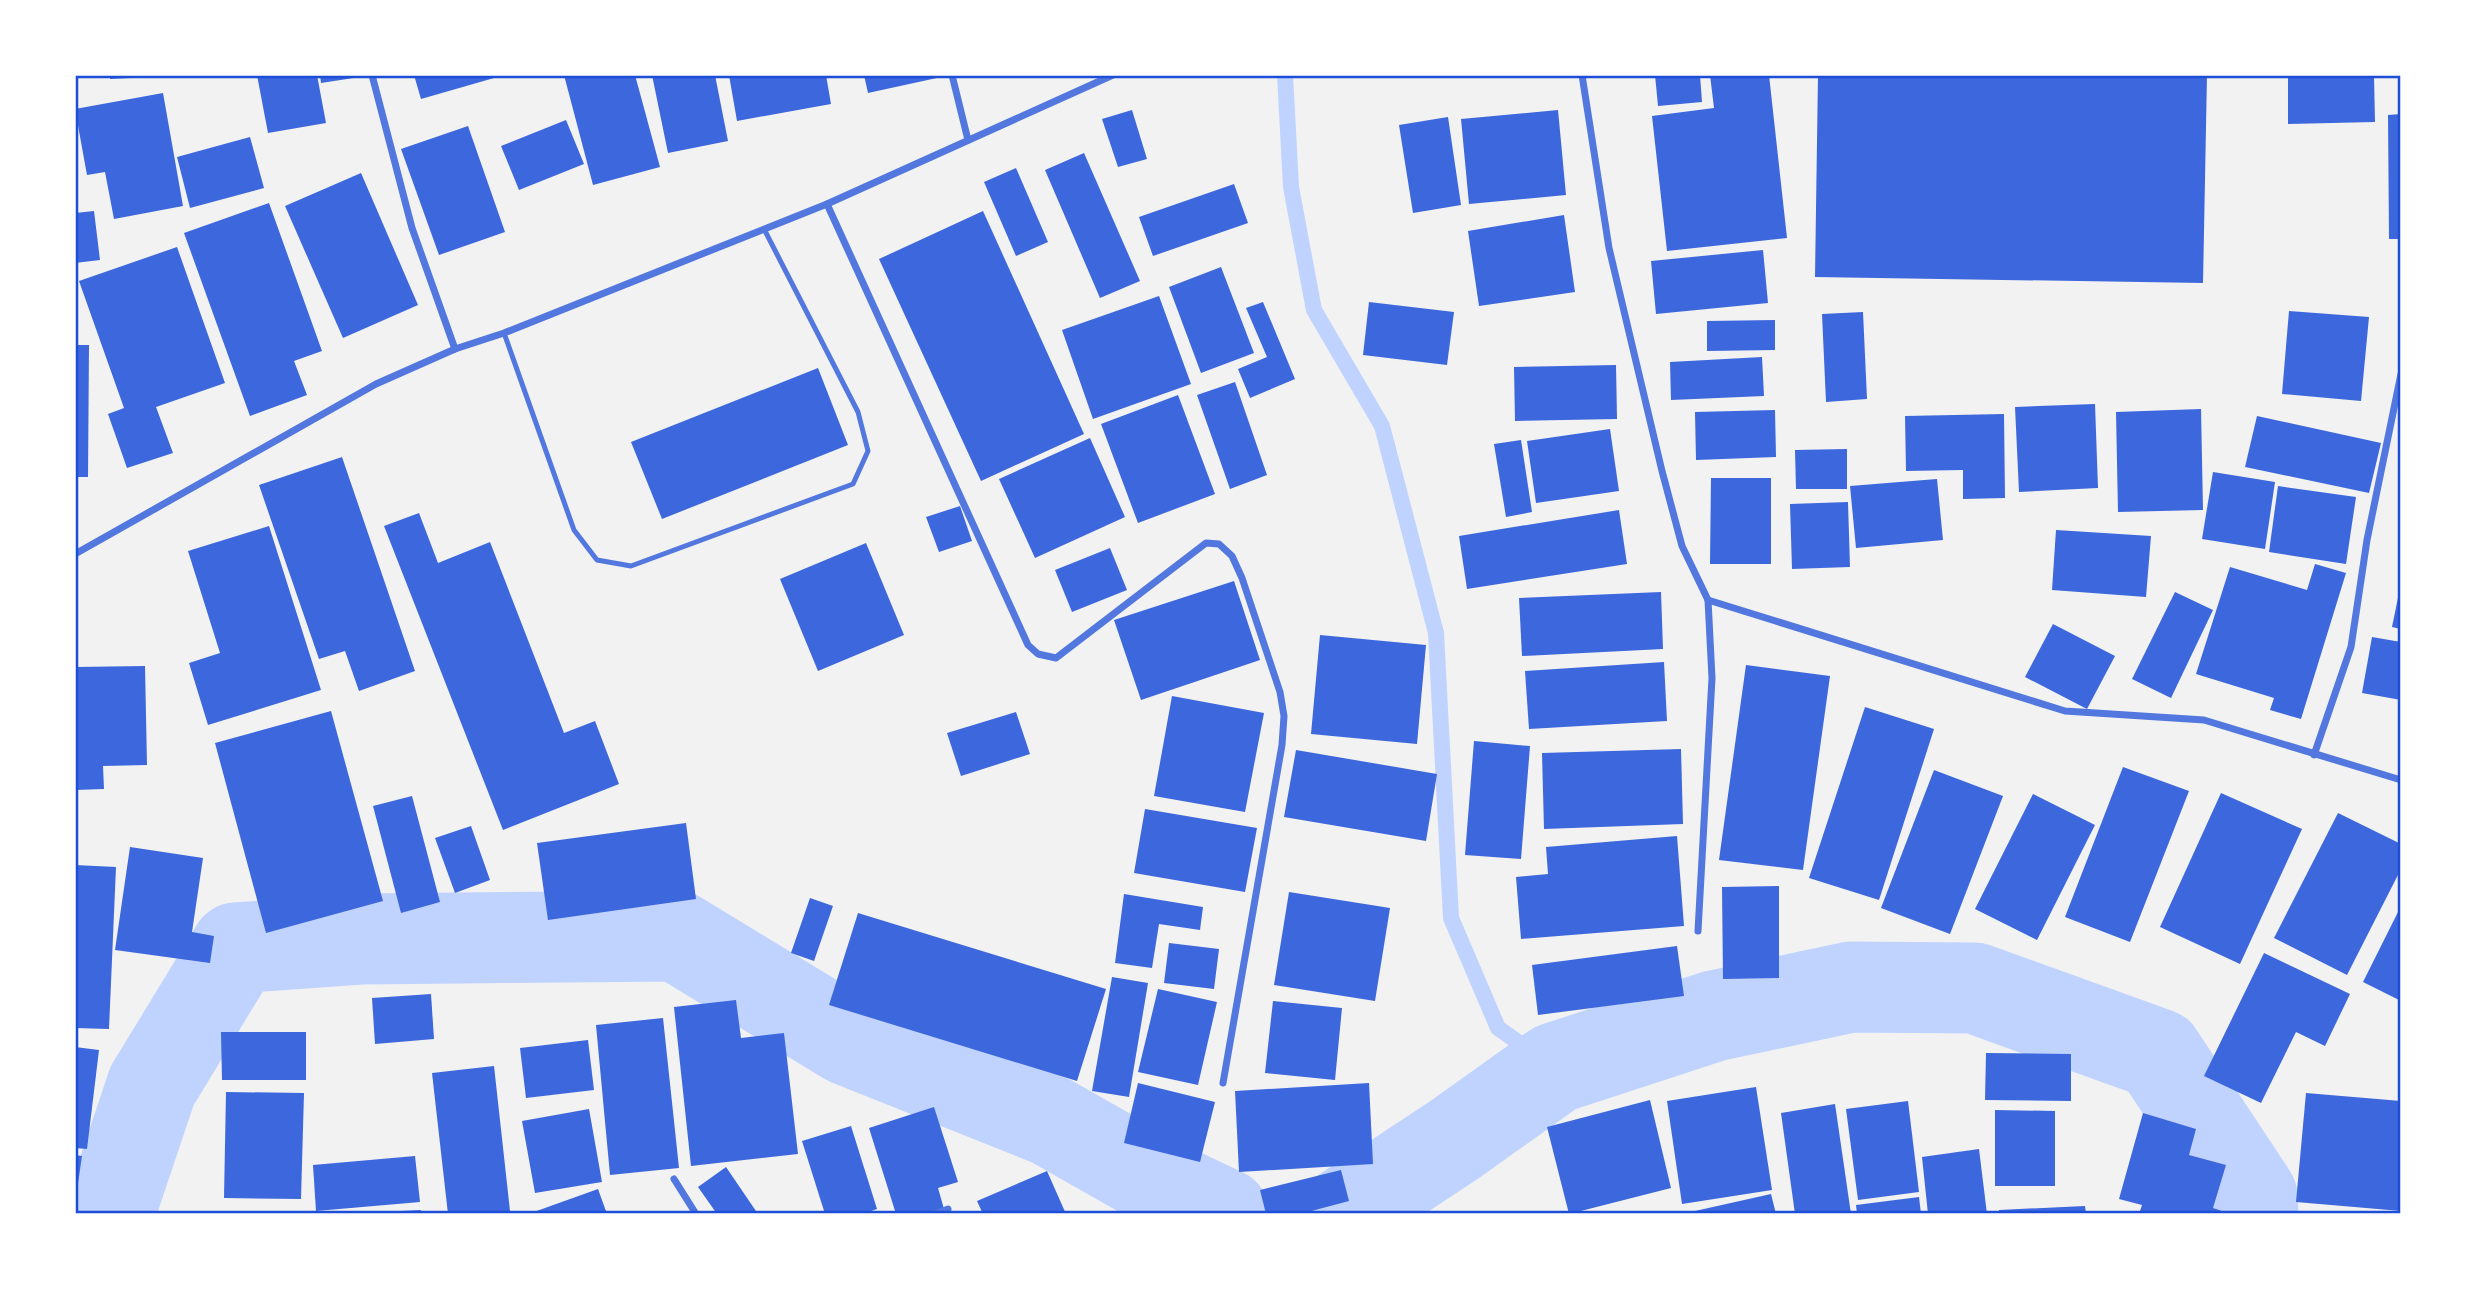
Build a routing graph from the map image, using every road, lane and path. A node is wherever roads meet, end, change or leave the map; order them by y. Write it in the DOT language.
graph roads {
  1 [pos="372,75"];
  2 [pos="952,75"];
  3 [pos="1113,75"];
  4 [pos="1582,75"];
  5 [pos="968,140"];
  6 [pos="827,204"];
  7 [pos="764,229"];
  8 [pos="505,333"];
  9 [pos="455,349"];
  10 [pos="2401,374"];
  11 [pos="75,554"];
  12 [pos="1708,600"];
  13 [pos="2314,755"];
  14 [pos="2401,780"];
  15 [pos="1698,931"];
  16 [pos="1223,1083"];
  17 [pos="674,1179"];
  18 [pos="948,1209"];
  19 [pos="696,1214"];
  20 [pos="935,1214"];
  1 -- 9 [label="street"];
  2 -- 5 [label="street"];
  3 -- 5 [label="street"];
  4 -- 12 [label="street"];
  5 -- 6 [label="street"];
  6 -- 7 [label="street"];
  6 -- 16 [label="street"];
  7 -- 8 [label="street"];
  7 -- 8 [label="lane"];
  8 -- 9 [label="street"];
  9 -- 11 [label="street"];
  10 -- 13 [label="street"];
  12 -- 13 [label="street"];
  12 -- 15 [label="street"];
  13 -- 14 [label="street"];
  17 -- 19 [label="street"];
  18 -- 20 [label="street"];
}
